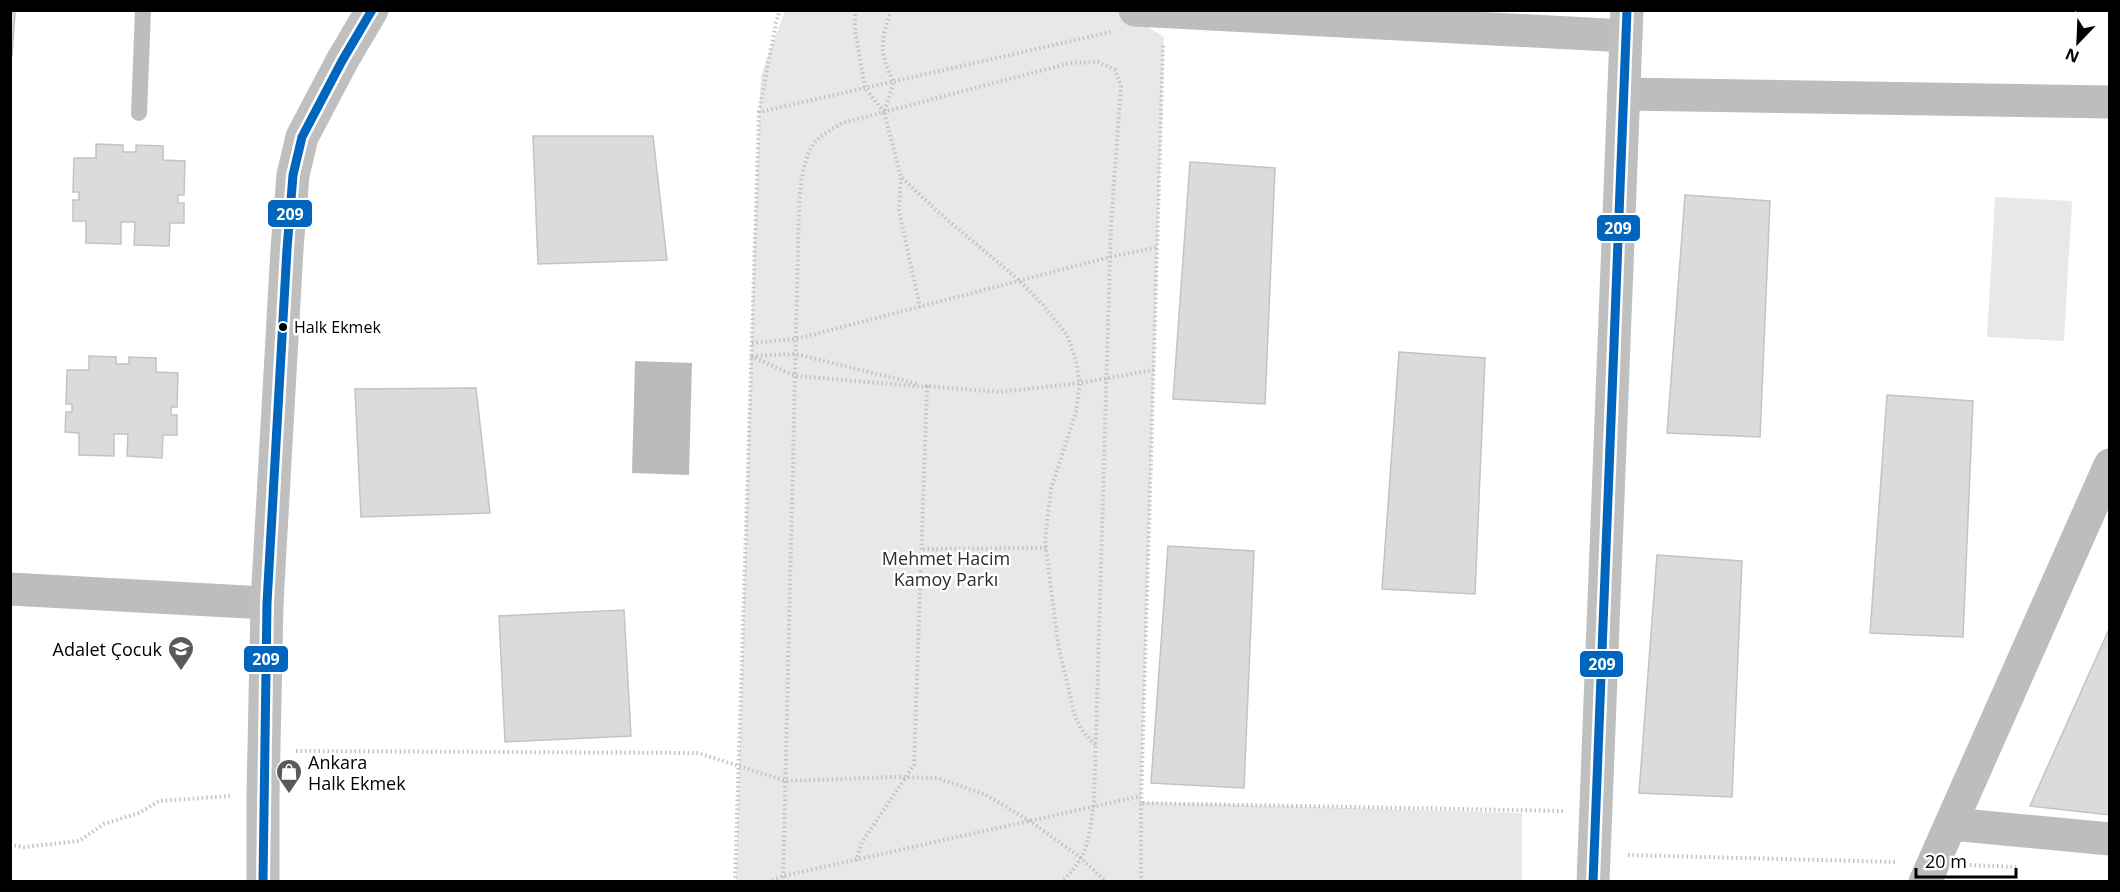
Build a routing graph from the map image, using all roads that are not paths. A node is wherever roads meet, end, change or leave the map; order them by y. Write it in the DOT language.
graph roads {
  1 [pos="143,10"];
  2 [pos="372,10"];
  3 [pos="1128,20"];
  4 [pos="1626,23"];
  5 [pos="1623,94"];
  6 [pos="2109,102"];
  7 [pos="139,113"];
  8 [pos="2109,465"];
  9 [pos="10,589"];
  10 [pos="267,603"];
  11 [pos="1951,824"];
  12 [pos="2109,838"];
  13 [pos="1593,868"];
  14 [pos="1929,873"];
  15 [pos="263,882"];
  1 -- 7 [label="lane"];
  2 -- 10 [label="main road"];
  3 -- 4 [label="street"];
  4 -- 5 [label="main road"];
  5 -- 6 [label="street"];
  5 -- 13 [label="main road"];
  8 -- 11 [label="street"];
  9 -- 10 [label="street"];
  10 -- 15 [label="main road"];
  11 -- 12 [label="street"];
  11 -- 14 [label="street"];
}
